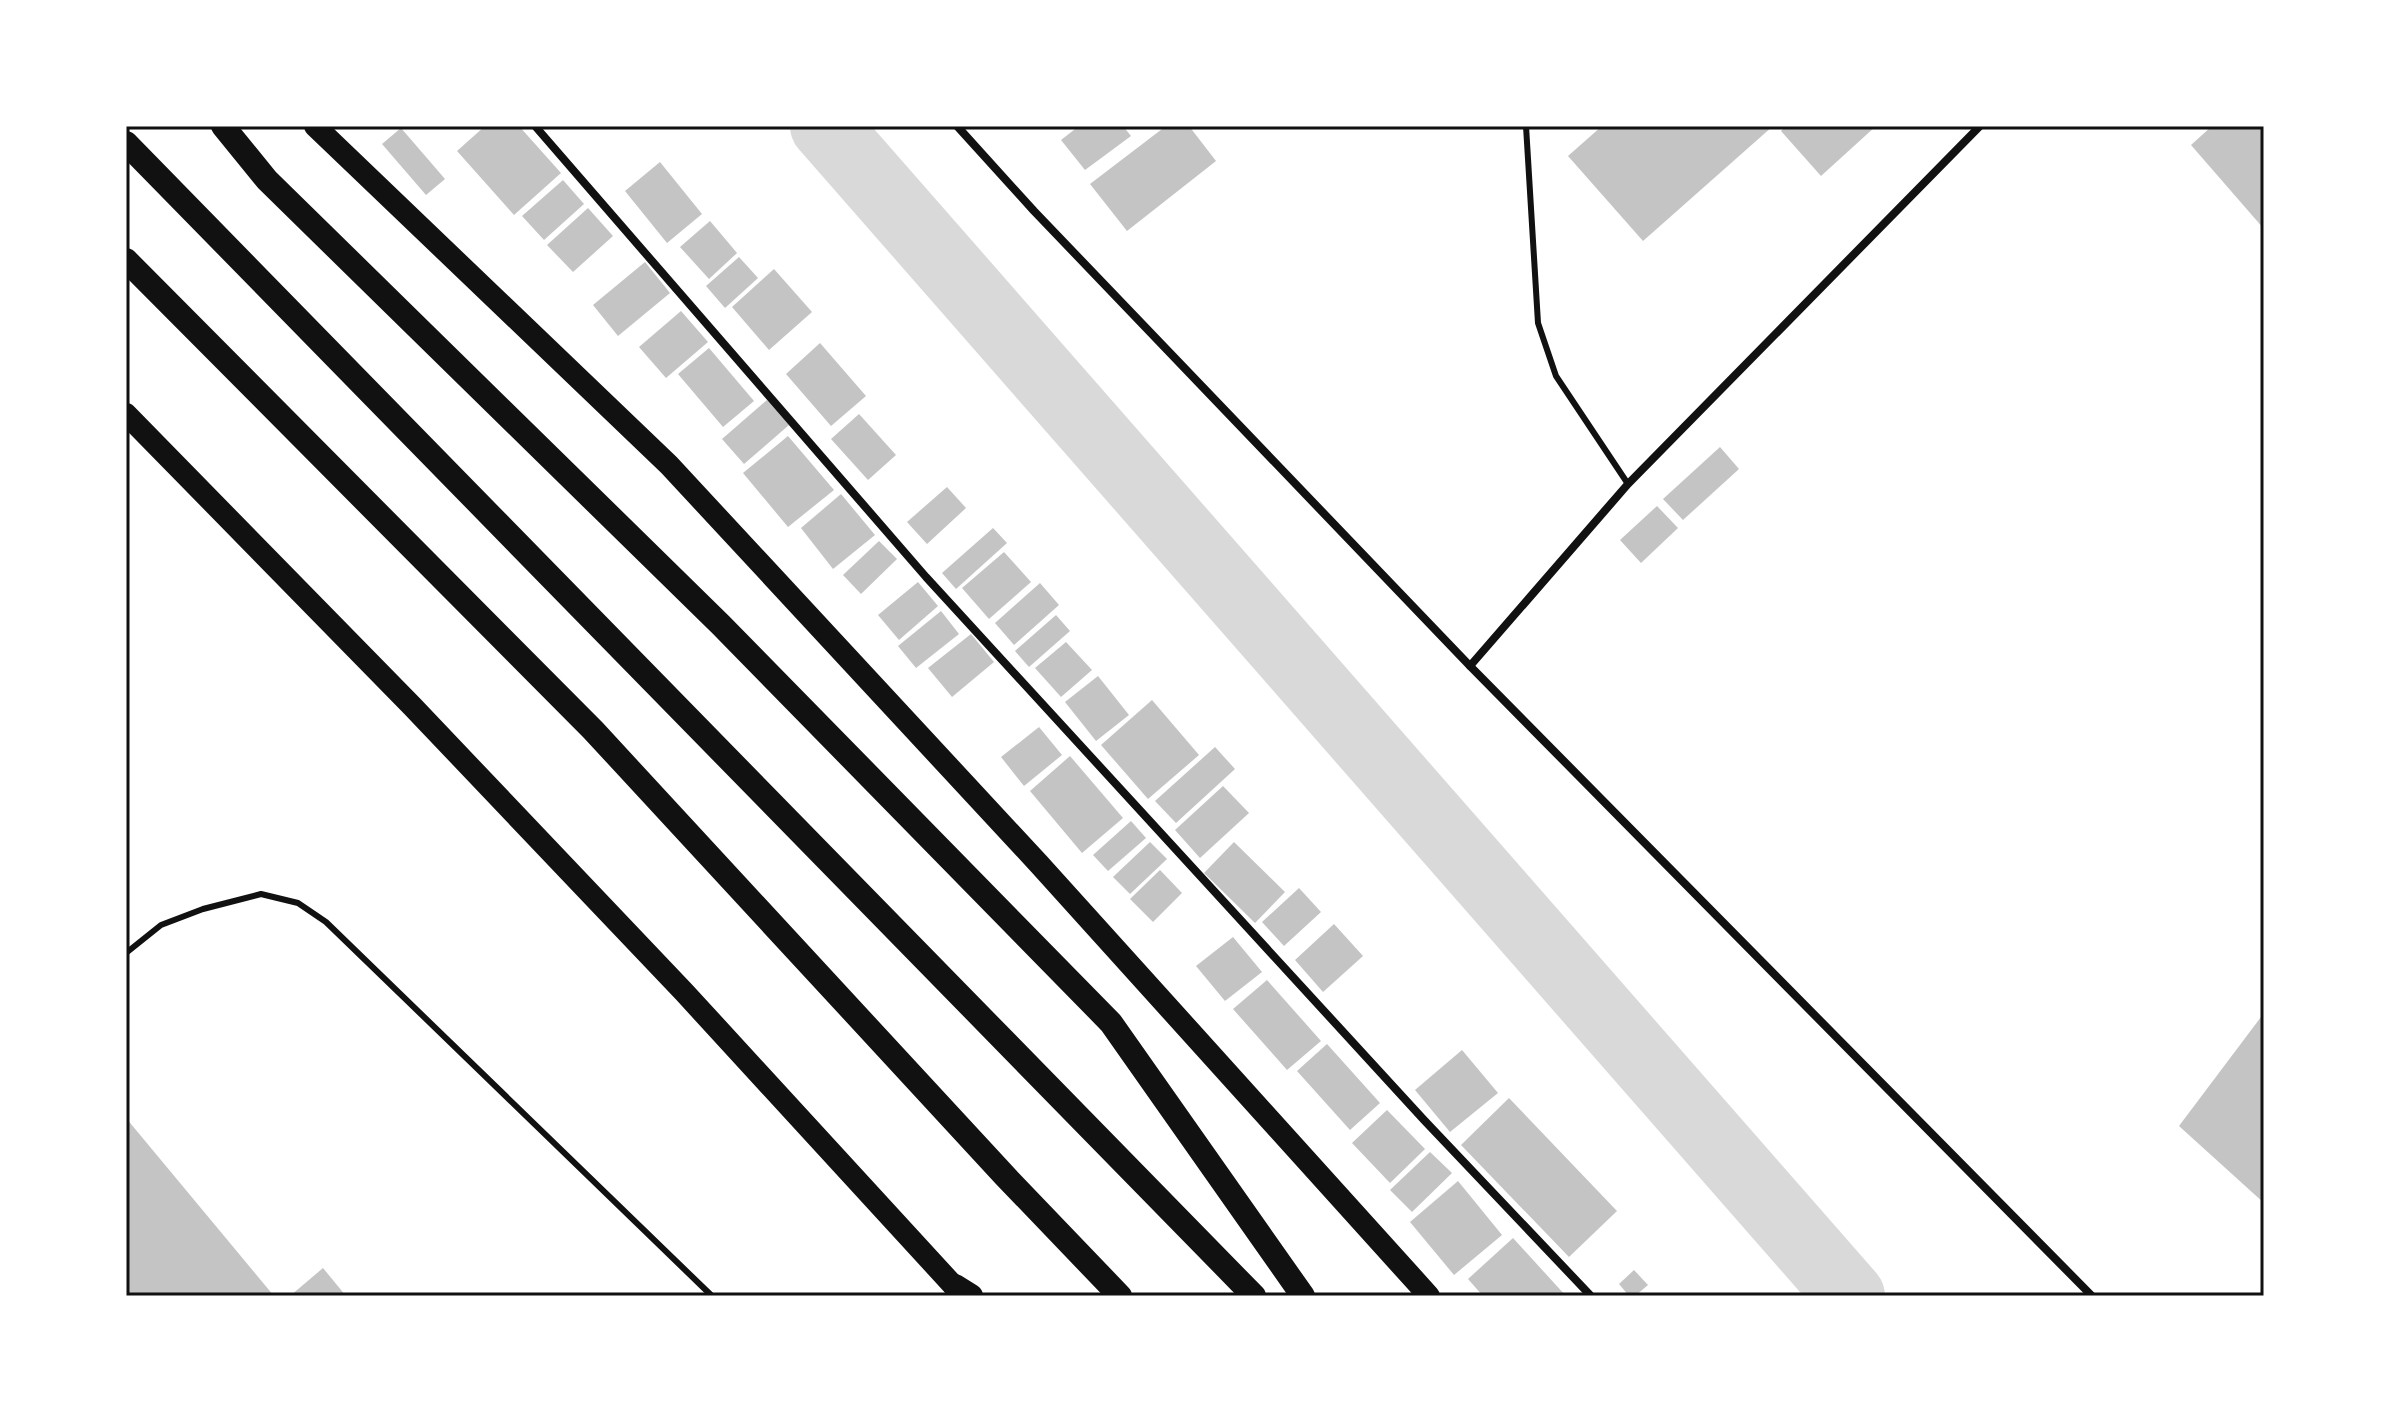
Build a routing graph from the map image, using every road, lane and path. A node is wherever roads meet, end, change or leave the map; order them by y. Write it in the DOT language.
graph roads {
  1 [pos="223,126"];
  2 [pos="315,126"];
  3 [pos="535,126"];
  4 [pos="957,126"];
  5 [pos="1526,126"];
  6 [pos="1980,126"];
  7 [pos="126,143"];
  8 [pos="126,260"];
  9 [pos="126,414"];
  10 [pos="1628,484"];
  11 [pos="1470,666"];
  12 [pos="126,953"];
  13 [pos="963,1293"];
  14 [pos="712,1296"];
  15 [pos="1120,1296"];
  16 [pos="1254,1296"];
  17 [pos="1303,1296"];
  18 [pos="1429,1296"];
  19 [pos="1591,1296"];
  20 [pos="2092,1296"];
  1 -- 17 [label="highway"];
  2 -- 18 [label="highway"];
  3 -- 19 [label="street"];
  4 -- 11 [label="street"];
  5 -- 10 [label="lane"];
  6 -- 10 [label="street"];
  7 -- 16 [label="highway"];
  8 -- 15 [label="highway"];
  9 -- 13 [label="highway"];
  10 -- 11 [label="street"];
  11 -- 20 [label="street"];
  12 -- 14 [label="lane"];
}
